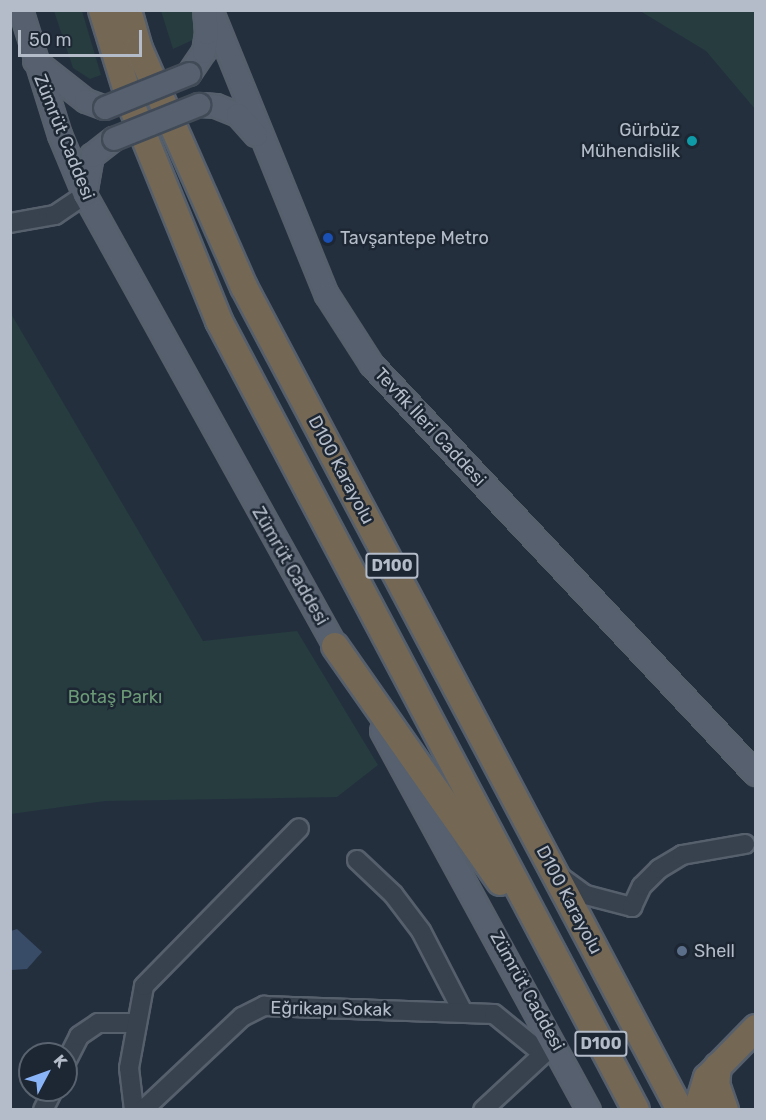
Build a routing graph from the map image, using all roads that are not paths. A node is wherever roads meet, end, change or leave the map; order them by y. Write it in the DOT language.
graph roads {
  1 [pos="21,10"];
  2 [pos="102,10"];
  3 [pos="128,10"];
  4 [pos="205,10"];
  5 [pos="211,10"];
  6 [pos="34,60"];
  7 [pos="266,148"];
  8 [pos="85,195"];
  9 [pos="10,223"];
  10 [pos="335,646"];
  11 [pos="756,774"];
  12 [pos="299,828"];
  13 [pos="745,844"];
  14 [pos="357,860"];
  15 [pos="554,872"];
  16 [pos="567,978"];
  17 [pos="463,1012"];
  18 [pos="137,1023"];
  19 [pos="756,1028"];
  20 [pos="75,1042"];
  21 [pos="549,1048"];
  22 [pos="718,1066"];
  23 [pos="134,1110"];
  24 [pos="143,1110"];
  25 [pos="483,1110"];
  26 [pos="589,1110"];
  27 [pos="636,1110"];
  28 [pos="680,1110"];
  29 [pos="697,1110"];
  30 [pos="725,1110"];
  1 -- 6 [label="main road, Zümrüt Caddesi"];
  2 -- 16 [label="highway, D100"];
  3 -- 15 [label="highway, D100 Karayolu / D100"];
  4 -- 6 [label="main road, bridge"];
  5 -- 7 [label="main road, Tevfik İleri Caddesi"];
  6 -- 8 [label="main road, Zümrüt Caddesi"];
  7 -- 8 [label="main road, bridge"];
  7 -- 11 [label="main road, Tevfik İleri Caddesi"];
  8 -- 9 [label="street"];
  8 -- 10 [label="main road, Zümrüt Caddesi"];
  10 -- 16 [label="highway"];
  10 -- 21 [label="main road, Zümrüt Caddesi"];
  12 -- 18 [label="street"];
  13 -- 15 [label="street"];
  14 -- 17 [label="street"];
  15 -- 28 [label="highway, D100 Karayolu / D100"];
  16 -- 27 [label="highway, D100"];
  17 -- 21 [label="street, Eğrikapı Sokak"];
  17 -- 24 [label="street, Eğrikapı Sokak"];
  18 -- 20 [label="street"];
  18 -- 23 [label="street"];
  19 -- 22 [label="highway"];
  21 -- 25 [label="street"];
  21 -- 26 [label="main road, Zümrüt Caddesi"];
  22 -- 29 [label="highway"];
  22 -- 30 [label="highway"];
}
